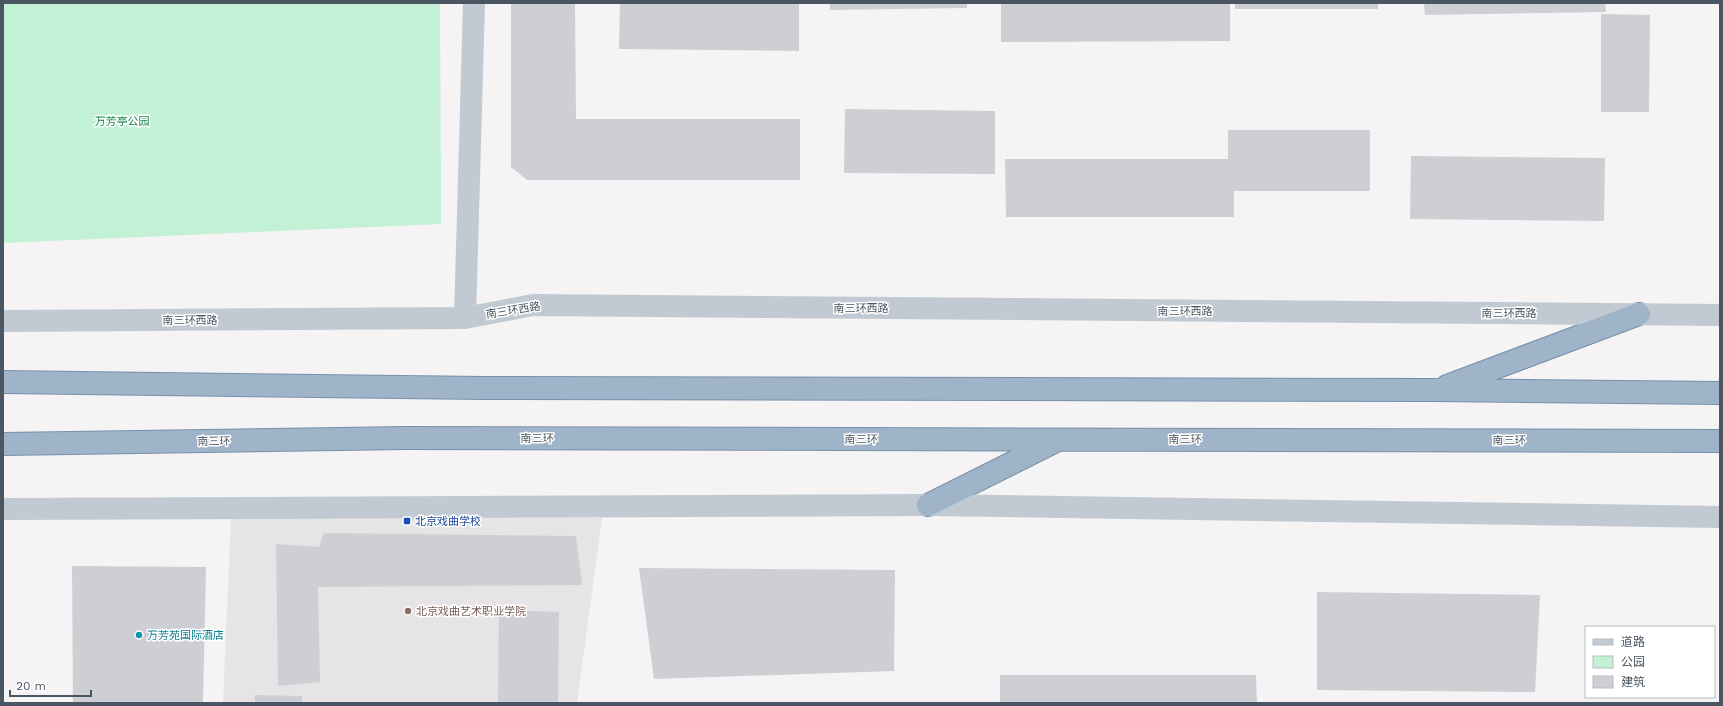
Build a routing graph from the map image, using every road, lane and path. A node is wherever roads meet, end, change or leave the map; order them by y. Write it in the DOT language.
graph roads {
  1 [pos="474,3"];
  2 [pos="1639,314"];
  3 [pos="1720,315"];
  4 [pos="465,318"];
  5 [pos="3,321"];
  6 [pos="3,382"];
  7 [pos="1434,390"];
  8 [pos="1720,393"];
  9 [pos="1061,439"];
  10 [pos="1720,441"];
  11 [pos="3,444"];
  12 [pos="928,505"];
  13 [pos="3,509"];
  14 [pos="1720,517"];
  1 -- 4 [label="street"];
  2 -- 3 [label="street, 南三环西路"];
  2 -- 4 [label="street, 南三环西路"];
  2 -- 7 [label="highway"];
  4 -- 5 [label="street, 南三环西路"];
  6 -- 7 [label="highway"];
  7 -- 8 [label="highway"];
  9 -- 10 [label="highway, 南三环"];
  9 -- 11 [label="highway, 南三环"];
  9 -- 12 [label="highway"];
  12 -- 13 [label="street"];
  12 -- 14 [label="street"];
}
